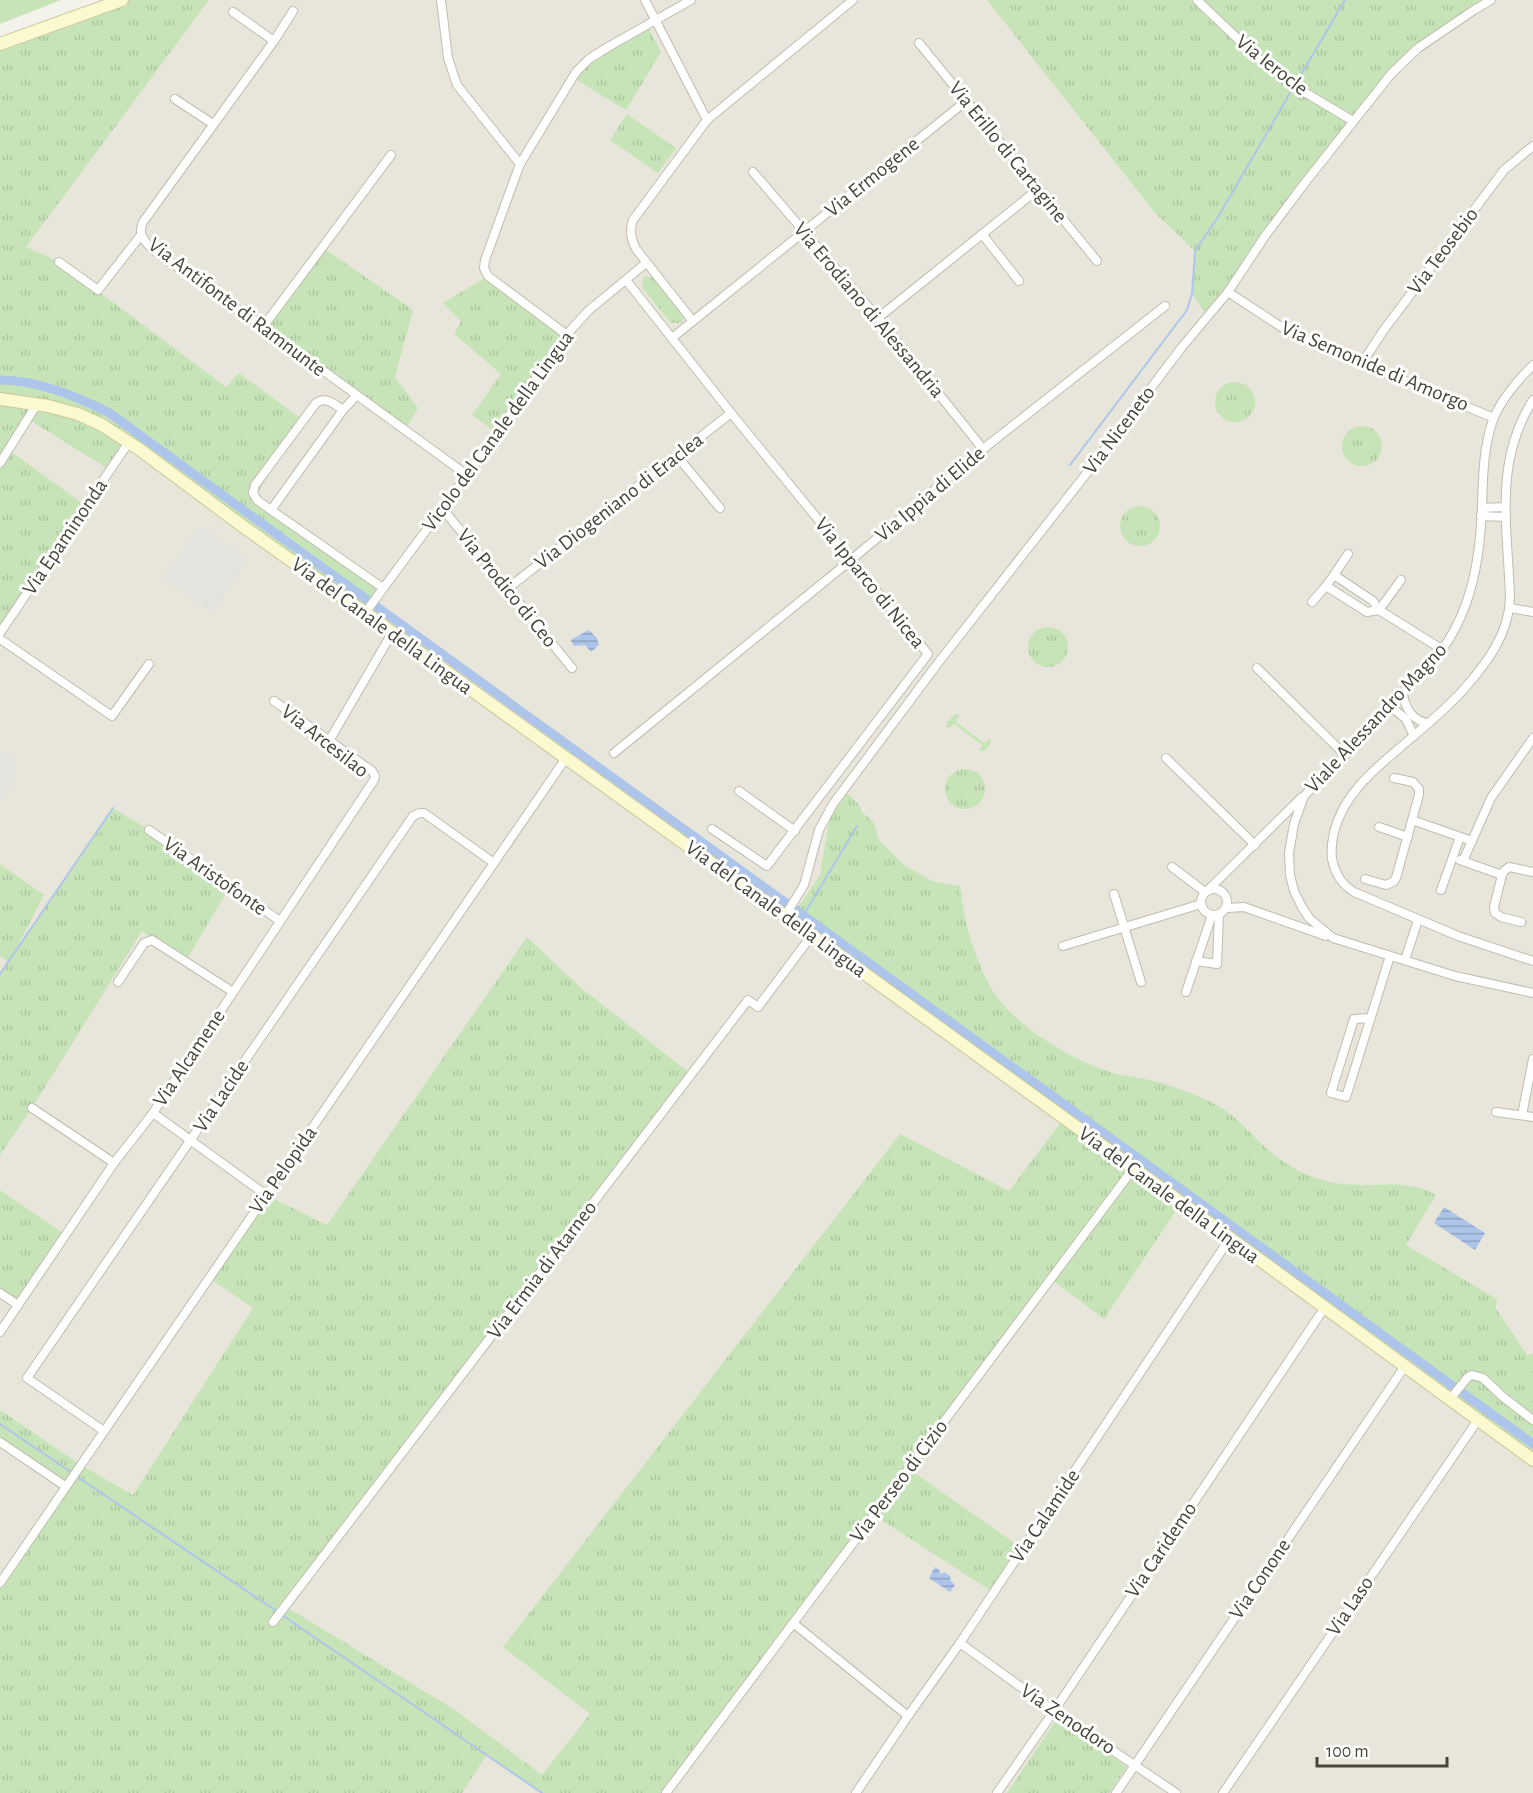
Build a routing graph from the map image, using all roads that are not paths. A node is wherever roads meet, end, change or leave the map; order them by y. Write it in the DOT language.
graph roads {
  1 [pos="122,0"];
  2 [pos="441,0"];
  3 [pos="645,0"];
  4 [pos="691,0"];
  5 [pos="853,0"];
  6 [pos="1197,0"];
  7 [pos="1491,0"];
  8 [pos="293,11"];
  9 [pos="232,12"];
  10 [pos="655,21"];
  11 [pos="274,40"];
  12 [pos="919,43"];
  13 [pos="0,44"];
  14 [pos="175,99"];
  15 [pos="966,101"];
  16 [pos="707,120"];
  17 [pos="1353,121"];
  18 [pos="213,124"];
  19 [pos="1533,146"];
  20 [pos="391,155"];
  21 [pos="520,164"];
  22 [pos="753,172"];
  23 [pos="1037,190"];
  24 [pos="805,231"];
  25 [pos="982,234"];
  26 [pos="141,235"];
  27 [pos="1097,261"];
  28 [pos="59,262"];
  29 [pos="646,263"];
  30 [pos="626,280"];
  31 [pos="1018,281"];
  32 [pos="1228,292"];
  33 [pos="1165,306"];
  34 [pos="878,318"];
  35 [pos="693,320"];
  36 [pos="263,327"];
  37 [pos="567,335"];
  38 [pos="672,338"];
  39 [pos="1362,363"];
  40 [pos="1533,365"];
  41 [pos="356,396"];
  42 [pos="0,399"];
  43 [pos="1533,399"];
  44 [pos="37,404"];
  45 [pos="343,410"];
  46 [pos="731,413"];
  47 [pos="1494,418"];
  48 [pos="129,442"];
  49 [pos="983,449"];
  50 [pos="676,456"];
  51 [pos="0,463"];
  52 [pos="467,476"];
  53 [pos="1505,507"];
  54 [pos="442,508"];
  55 [pos="720,508"];
  56 [pos="271,510"];
  57 [pos="1481,512"];
  58 [pos="1506,517"];
  59 [pos="1348,554"];
  60 [pos="851,560"];
  61 [pos="1334,575"];
  62 [pos="1401,580"];
  63 [pos="1326,586"];
  64 [pos="507,589"];
  65 [pos="381,592"];
  66 [pos="1312,602"];
  67 [pos="1510,608"];
  68 [pos="1378,610"];
  69 [pos="367,611"];
  70 [pos="1533,612"];
  71 [pos="0,633"];
  72 [pos="392,633"];
  73 [pos="0,639"];
  74 [pos="1443,650"];
  75 [pos="928,654"];
  76 [pos="938,663"];
  77 [pos="149,664"];
  78 [pos="573,668"];
  79 [pos="1257,668"];
  80 [pos="1403,693"];
  81 [pos="274,701"];
  82 [pos="1390,706"];
  83 [pos="1429,723"];
  84 [pos="1414,736"];
  85 [pos="1533,738"];
  86 [pos="329,741"];
  87 [pos="614,753"];
  88 [pos="1345,755"];
  89 [pos="566,758"];
  90 [pos="1166,758"];
  91 [pos="1394,777"];
  92 [pos="373,782"];
  93 [pos="739,791"];
  94 [pos="1304,796"];
  95 [pos="1412,820"];
  96 [pos="1379,827"];
  97 [pos="712,829"];
  98 [pos="149,830"];
  99 [pos="795,831"];
  100 [pos="1408,837"];
  101 [pos="1460,837"];
  102 [pos="1472,841"];
  103 [pos="1255,845"];
  104 [pos="1453,857"];
  105 [pos="1463,861"];
  106 [pos="495,863"];
  107 [pos="1172,867"];
  108 [pos="1533,872"];
  109 [pos="1502,875"];
  110 [pos="1365,879"];
  111 [pos="1441,890"];
  112 [pos="1207,891"];
  113 [pos="1114,894"];
  114 [pos="1201,904"];
  115 [pos="1227,908"];
  116 [pos="787,913"];
  117 [pos="1215,915"];
  118 [pos="1418,920"];
  119 [pos="280,921"];
  120 [pos="1521,922"];
  121 [pos="1124,928"];
  122 [pos="812,935"];
  123 [pos="1333,938"];
  124 [pos="1063,946"];
  125 [pos="1390,956"];
  126 [pos="1405,960"];
  127 [pos="1196,961"];
  128 [pos="1533,961"];
  129 [pos="118,982"];
  130 [pos="1141,982"];
  131 [pos="233,992"];
  132 [pos="1186,992"];
  133 [pos="1533,993"];
  134 [pos="1370,1018"];
  135 [pos="1533,1060"];
  136 [pos="32,1108"];
  137 [pos="1496,1112"];
  138 [pos="153,1113"];
  139 [pos="1522,1115"];
  140 [pos="1533,1117"];
  141 [pos="190,1141"];
  142 [pos="114,1163"];
  143 [pos="1133,1169"];
  144 [pos="266,1195"];
  145 [pos="1230,1238"];
  146 [pos="0,1293"];
  147 [pos="18,1305"];
  148 [pos="1325,1307"];
  149 [pos="0,1332"];
  150 [pos="1405,1366"];
  151 [pos="1453,1396"];
  152 [pos="1478,1420"];
  153 [pos="1533,1420"];
  154 [pos="104,1431"];
  155 [pos="0,1442"];
  156 [pos="1533,1460"];
  157 [pos="65,1486"];
  158 [pos="0,1582"];
  159 [pos="273,1622"];
  160 [pos="793,1623"];
  161 [pos="960,1643"];
  162 [pos="1054,1711"];
  163 [pos="908,1716"];
  164 [pos="1136,1764"];
  165 [pos="666,1793"];
  166 [pos="856,1793"];
  167 [pos="997,1793"];
  168 [pos="1116,1793"];
  169 [pos="1176,1793"];
  170 [pos="1223,1793"];
  1 -- 13 [label="street"];
  2 -- 21 [label="street"];
  3 -- 10 [label="street"];
  4 -- 10 [label="street"];
  5 -- 16 [label="street"];
  6 -- 17 [label="street, Via Ierocle"];
  7 -- 17 [label="street, Via Niceneto"];
  8 -- 11 [label="street, Via Antifonte di Ramnunte"];
  9 -- 11 [label="street"];
  10 -- 16 [label="street"];
  10 -- 21 [label="street"];
  11 -- 18 [label="street, Via Antifonte di Ramnunte"];
  12 -- 15 [label="street, Via Erillo di Cartagine"];
  14 -- 18 [label="street"];
  15 -- 23 [label="street, Via Erillo di Cartagine"];
  15 -- 24 [label="street, Via Ermogene"];
  16 -- 29 [label="street"];
  17 -- 32 [label="street, Via Niceneto"];
  18 -- 26 [label="street, Via Antifonte di Ramnunte"];
  19 -- 39 [label="street, Via Teosebio"];
  20 -- 36 [label="street"];
  21 -- 37 [label="street"];
  22 -- 24 [label="street, Via Erodiano di Alessandria"];
  23 -- 25 [label="street"];
  23 -- 27 [label="street, Via Erillo di Cartagine"];
  24 -- 34 [label="street, Via Erodiano di Alessandria"];
  24 -- 35 [label="street, Via Ermogene"];
  25 -- 31 [label="street"];
  25 -- 34 [label="street"];
  26 -- 28 [label="street"];
  26 -- 36 [label="street, Via Antifonte di Ramnunte"];
  29 -- 30 [label="street, Vicolo del Canale della Lingua"];
  29 -- 35 [label="street"];
  30 -- 37 [label="street, Vicolo del Canale della Lingua"];
  30 -- 38 [label="street, Via Ipparco di Nicea"];
  32 -- 39 [label="street, Via Semonide di Amorgo"];
  32 -- 76 [label="street, Via Niceneto"];
  33 -- 49 [label="street, Via Ippia di Elide"];
  34 -- 49 [label="street, Via Erodiano di Alessandria"];
  35 -- 38 [label="street, Via Ermogene"];
  36 -- 41 [label="street, Via Antifonte di Ramnunte"];
  37 -- 52 [label="street, Vicolo del Canale della Lingua"];
  38 -- 46 [label="street, Via Ipparco di Nicea"];
  39 -- 47 [label="street, Via Semonide di Amorgo"];
  40 -- 47 [label="street, Viale Alessandro Magno"];
  41 -- 45 [label="street"];
  41 -- 52 [label="street, Via Antifonte di Ramnunte"];
  42 -- 44 [label="street, Via del Canale della Lingua"];
  43 -- 53 [label="street, Viale Alessandro Magno"];
  44 -- 48 [label="street, Via del Canale della Lingua"];
  44 -- 51 [label="street"];
  45 -- 56 [label="street"];
  45 -- 56 [label="street"];
  46 -- 50 [label="street, Via Diogeniano di Eraclea"];
  46 -- 60 [label="street, Via Ipparco di Nicea"];
  47 -- 57 [label="street, Viale Alessandro Magno"];
  48 -- 69 [label="street, Via del Canale della Lingua"];
  48 -- 71 [label="street, Via Epaminonda"];
  49 -- 60 [label="street, Via Ippia di Elide"];
  50 -- 55 [label="street"];
  50 -- 64 [label="street, Via Diogeniano di Eraclea"];
  52 -- 54 [label="street, Vicolo del Canale della Lingua"];
  53 -- 57 [label="street"];
  53 -- 58 [label="street, Viale Alessandro Magno"];
  54 -- 64 [label="street, Via Prodico di Ceo"];
  54 -- 65 [label="street, Vicolo del Canale della Lingua"];
  56 -- 65 [label="street"];
  57 -- 58 [label="street"];
  57 -- 74 [label="street, Viale Alessandro Magno"];
  58 -- 67 [label="street, Viale Alessandro Magno"];
  59 -- 61 [label="street"];
  60 -- 75 [label="street, Via Ipparco di Nicea"];
  60 -- 87 [label="street, Via Ippia di Elide"];
  61 -- 63 [label="street"];
  61 -- 68 [label="street"];
  62 -- 68 [label="street"];
  63 -- 66 [label="street"];
  63 -- 68 [label="street"];
  64 -- 78 [label="street, Via Prodico di Ceo"];
  65 -- 69 [label="street, Vicolo del Canale della Lingua"];
  67 -- 70 [label="street"];
  67 -- 83 [label="street, Viale Alessandro Magno"];
  68 -- 74 [label="street"];
  69 -- 72 [label="street, Via del Canale della Lingua"];
  72 -- 86 [label="street"];
  72 -- 89 [label="street, Via del Canale della Lingua"];
  73 -- 77 [label="street"];
  74 -- 80 [label="street, Viale Alessandro Magno"];
  75 -- 76 [label="street"];
  75 -- 99 [label="street, Via Ipparco di Nicea"];
  76 -- 116 [label="street, Via Niceneto"];
  79 -- 88 [label="street"];
  80 -- 82 [label="street, Viale Alessandro Magno"];
  80 -- 83 [label="street"];
  81 -- 86 [label="street, Via Arcesilao"];
  82 -- 84 [label="street"];
  82 -- 88 [label="street, Viale Alessandro Magno"];
  83 -- 84 [label="street, Viale Alessandro Magno"];
  84 -- 118 [label="street, Viale Alessandro Magno"];
  85 -- 102 [label="street"];
  86 -- 92 [label="street, Via Arcesilao"];
  88 -- 94 [label="street, Viale Alessandro Magno"];
  89 -- 106 [label="street, Via Pelopida"];
  89 -- 116 [label="street, Via del Canale della Lingua"];
  90 -- 103 [label="street"];
  91 -- 95 [label="street"];
  92 -- 119 [label="street, Via Alcamene"];
  93 -- 99 [label="street"];
  94 -- 103 [label="street"];
  94 -- 123 [label="street, Viale Alessandro Magno"];
  95 -- 100 [label="street"];
  95 -- 101 [label="street"];
  96 -- 100 [label="street"];
  97 -- 99 [label="street, Via Ipparco di Nicea"];
  98 -- 119 [label="street, Via Aristofonte"];
  100 -- 110 [label="street"];
  101 -- 102 [label="street"];
  101 -- 104 [label="street"];
  102 -- 105 [label="street"];
  103 -- 112 [label="street"];
  104 -- 105 [label="street"];
  104 -- 111 [label="street"];
  105 -- 109 [label="street"];
  106 -- 141 [label="street, Via Lacide"];
  106 -- 144 [label="street, Via Pelopida"];
  107 -- 112 [label="street"];
  108 -- 109 [label="street"];
  109 -- 120 [label="street"];
  112 -- 114 [label="street"];
  112 -- 115 [label="street"];
  113 -- 121 [label="street"];
  114 -- 117 [label="street"];
  114 -- 121 [label="street"];
  115 -- 117 [label="street"];
  115 -- 123 [label="street"];
  116 -- 122 [label="street, Via del Canale della Lingua"];
  117 -- 127 [label="street"];
  117 -- 127 [label="street"];
  118 -- 126 [label="street"];
  118 -- 128 [label="street, Viale Alessandro Magno"];
  119 -- 131 [label="street, Via Alcamene"];
  121 -- 124 [label="street"];
  121 -- 130 [label="street"];
  122 -- 143 [label="street, Via del Canale della Lingua"];
  122 -- 159 [label="street, Via Ermia di Atarneo"];
  123 -- 125 [label="street, Viale Alessandro Magno"];
  125 -- 126 [label="street, Viale Alessandro Magno"];
  125 -- 134 [label="street"];
  126 -- 133 [label="street, Viale Alessandro Magno"];
  127 -- 132 [label="street"];
  129 -- 131 [label="street"];
  131 -- 138 [label="street, Via Alcamene"];
  134 -- 134 [label="street"];
  135 -- 139 [label="street"];
  136 -- 142 [label="street"];
  137 -- 139 [label="street"];
  138 -- 141 [label="street"];
  138 -- 142 [label="street, Via Alcamene"];
  139 -- 140 [label="street"];
  141 -- 144 [label="street"];
  141 -- 154 [label="street, Via Lacide"];
  142 -- 147 [label="street, Via Alcamene"];
  143 -- 145 [label="street, Via del Canale della Lingua"];
  143 -- 160 [label="street, Via Perseo di Cizio"];
  144 -- 154 [label="street, Via Pelopida"];
  145 -- 148 [label="street, Via del Canale della Lingua"];
  145 -- 161 [label="street, Via Calamide"];
  146 -- 147 [label="street"];
  147 -- 149 [label="street, Via Alcamene"];
  148 -- 150 [label="street, Via del Canale della Lingua"];
  148 -- 162 [label="street, Via Caridemo"];
  150 -- 151 [label="street, Via del Canale della Lingua"];
  150 -- 164 [label="street, Via Conone"];
  151 -- 152 [label="street, Via del Canale della Lingua"];
  151 -- 153 [label="street"];
  152 -- 156 [label="street, Via del Canale della Lingua"];
  152 -- 170 [label="street, Via Laso"];
  154 -- 157 [label="street, Via Pelopida"];
  155 -- 157 [label="street"];
  157 -- 158 [label="street, Via Pelopida"];
  160 -- 163 [label="street"];
  160 -- 165 [label="street, Via Perseo di Cizio"];
  161 -- 162 [label="street, Via Zenodoro"];
  161 -- 163 [label="street, Via Calamide"];
  162 -- 164 [label="street, Via Zenodoro"];
  162 -- 167 [label="street, Via Caridemo"];
  163 -- 166 [label="street, Via Calamide"];
  164 -- 168 [label="street, Via Conone"];
  164 -- 169 [label="street, Via Zenodoro"];
}
